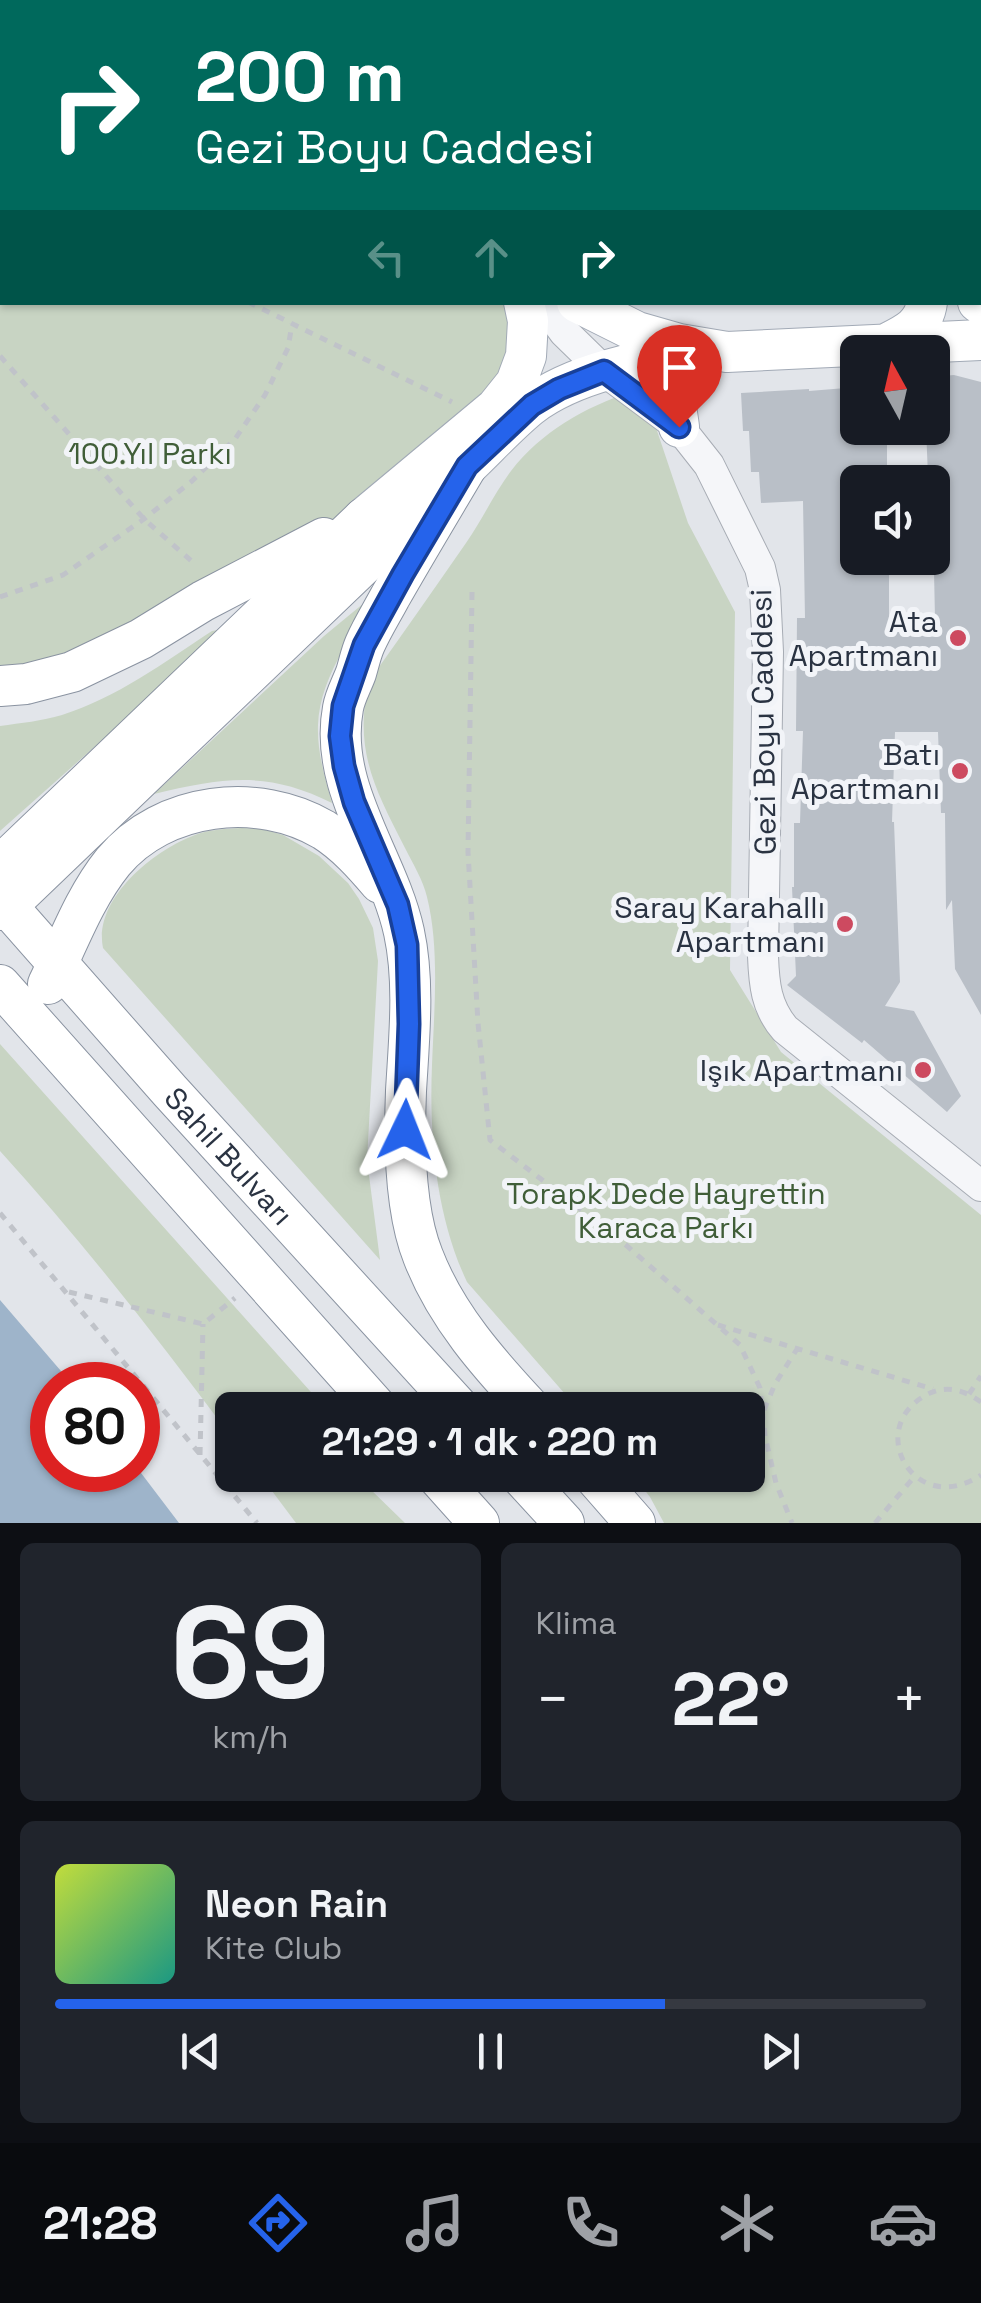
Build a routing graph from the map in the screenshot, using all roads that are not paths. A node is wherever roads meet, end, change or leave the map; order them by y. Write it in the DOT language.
graph roads {
  1 [pos="525,305"];
  2 [pos="544,305"];
  3 [pos="582,305"];
  4 [pos="927,305"];
  5 [pos="900,335"];
  6 [pos="981,340"];
  7 [pos="950,341"];
  8 [pos="840,347"];
  9 [pos="710,354"];
  10 [pos="604,371"];
  11 [pos="679,427"];
  12 [pos="467,466"];
  13 [pos="364,518"];
  14 [pos="0,686"];
  15 [pos="0,866"];
  16 [pos="2,904"];
  17 [pos="398,905"];
  18 [pos="57,965"];
  19 [pos="0,985"];
  20 [pos="30,1019"];
  21 [pos="981,1186"];
  22 [pos="362,1392"];
  23 [pos="445,1392"];
  24 [pos="515,1392"];
  25 [pos="451,1492"];
  26 [pos="536,1492"];
  27 [pos="608,1492"];
  28 [pos="479,1523"];
  29 [pos="564,1523"];
  30 [pos="635,1523"];
  1 -- 13 [label="main road"];
  2 -- 10 [label="street, Gezi Boyu Caddesi"];
  3 -- 9 [label="main road"];
  4 -- 5 [label="main road"];
  6 -- 7 [label="main road"];
  8 -- 9 [label="main road"];
  9 -- 10 [label="main road"];
  9 -- 11 [label="main road"];
  10 -- 11 [label="street, Gezi Boyu Caddesi"];
  10 -- 12 [label="main road"];
  11 -- 21 [label="street, Gezi Boyu Caddesi"];
  12 -- 16 [label="main road"];
  12 -- 17 [label="main road"];
  13 -- 14 [label="main road"];
  13 -- 15 [label="main road"];
  16 -- 18 [label="main road, Sahil Bulvarı"];
  17 -- 18 [label="main road"];
  17 -- 24 [label="main road"];
  18 -- 20 [label="main road"];
  18 -- 23 [label="main road, Sahil Bulvarı"];
  19 -- 20 [label="main road, Sahil Bulvarı"];
  20 -- 22 [label="main road, Sahil Bulvarı"];
  25 -- 28 [label="main road"];
  26 -- 29 [label="main road"];
  27 -- 30 [label="main road"];
}
